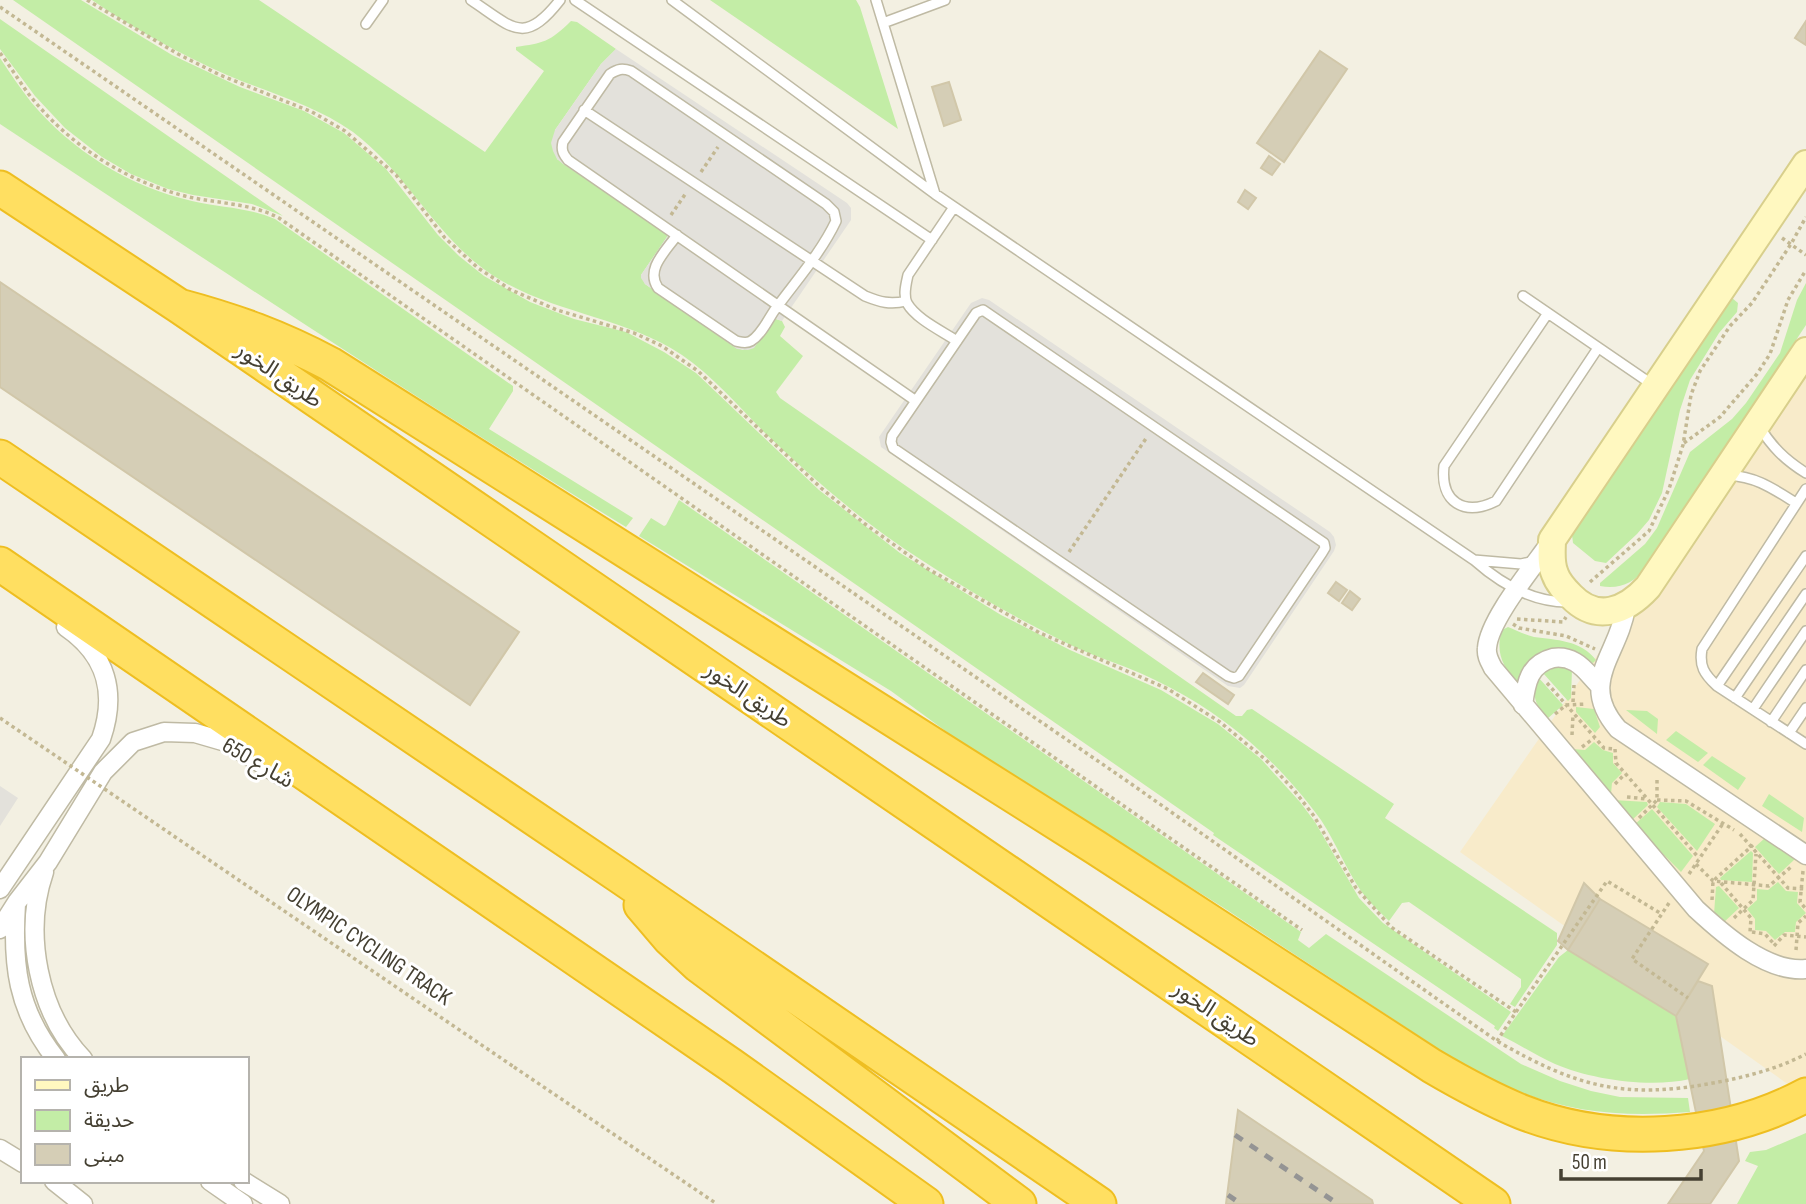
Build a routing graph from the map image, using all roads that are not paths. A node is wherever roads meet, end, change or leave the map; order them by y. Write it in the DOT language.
graph roads {
  1 [pos="383,0"];
  2 [pos="471,0"];
  3 [pos="560,0"];
  4 [pos="575,0"];
  5 [pos="671,0"];
  6 [pos="876,0"];
  7 [pos="945,0"];
  8 [pos="883,23"];
  9 [pos="366,24"];
  10 [pos="584,110"];
  11 [pos="1806,164"];
  12 [pos="0,188"];
  13 [pos="935,194"];
  14 [pos="954,207"];
  15 [pos="677,235"];
  16 [pos="932,240"];
  17 [pos="811,260"];
  18 [pos="1523,296"];
  19 [pos="906,301"];
  20 [pos="779,304"];
  21 [pos="179,306"];
  22 [pos="1548,313"];
  23 [pos="957,341"];
  24 [pos="1598,348"];
  25 [pos="1806,351"];
  26 [pos="1655,386"];
  27 [pos="916,401"];
  28 [pos="1757,423"];
  29 [pos="0,457"];
  30 [pos="1806,473"];
  31 [pos="1723,475"];
  32 [pos="1806,489"];
  33 [pos="1796,503"];
  34 [pos="1545,550"];
  35 [pos="1806,556"];
  36 [pos="1474,560"];
  37 [pos="0,564"];
  38 [pos="0,581"];
  39 [pos="1518,590"];
  40 [pos="1806,594"];
  41 [pos="1577,602"];
  42 [pos="1626,607"];
  43 [pos="1806,631"];
  44 [pos="1806,670"];
  45 [pos="1599,685"];
  46 [pos="1717,685"];
  47 [pos="1735,698"];
  48 [pos="1523,705"];
  49 [pos="1806,708"];
  50 [pos="1753,709"];
  51 [pos="1771,722"];
  52 [pos="1789,733"];
  53 [pos="1805,741"];
  54 [pos="31,844"];
  55 [pos="1802,857"];
  56 [pos="430,858"];
  57 [pos="48,862"];
  58 [pos="621,877"];
  59 [pos="0,889"];
  60 [pos="17,902"];
  61 [pos="0,929"];
  62 [pos="1801,970"];
  63 [pos="55,1057"];
  64 [pos="82,1057"];
  65 [pos="1806,1095"];
  66 [pos="0,1149"];
  67 [pos="21,1162"];
  68 [pos="57,1183"];
  69 [pos="213,1183"];
  70 [pos="246,1183"];
  71 [pos="83,1204"];
  72 [pos="243,1204"];
  73 [pos="280,1204"];
  74 [pos="926,1204"];
  75 [pos="1019,1204"];
  76 [pos="1099,1204"];
  77 [pos="1493,1204"];
  1 -- 9 [label="lane"];
  2 -- 3 [label="lane"];
  4 -- 16 [label="lane"];
  5 -- 13 [label="lane"];
  6 -- 8 [label="lane"];
  7 -- 8 [label="lane"];
  8 -- 13 [label="lane"];
  10 -- 15 [label="lane"];
  10 -- 17 [label="lane"];
  10 -- 17 [label="lane"];
  11 -- 26 [label="street"];
  12 -- 21 [label="highway, طريق الخور"];
  13 -- 14 [label="lane"];
  14 -- 16 [label="lane"];
  14 -- 36 [label="lane"];
  15 -- 20 [label="lane"];
  15 -- 20 [label="lane"];
  16 -- 19 [label="lane"];
  17 -- 19 [label="lane"];
  17 -- 20 [label="lane"];
  18 -- 22 [label="lane"];
  19 -- 23 [label="lane"];
  20 -- 27 [label="lane"];
  21 -- 65 [label="highway"];
  21 -- 77 [label="highway, طريق الخور"];
  22 -- 24 [label="lane"];
  22 -- 24 [label="lane"];
  23 -- 27 [label="lane"];
  23 -- 27 [label="lane"];
  24 -- 26 [label="lane"];
  25 -- 28 [label="street"];
  26 -- 34 [label="street"];
  28 -- 30 [label="lane"];
  28 -- 31 [label="street"];
  29 -- 58 [label="highway"];
  31 -- 33 [label="lane"];
  31 -- 42 [label="street"];
  32 -- 33 [label="lane"];
  33 -- 46 [label="lane"];
  34 -- 36 [label="lane"];
  34 -- 39 [label="street"];
  34 -- 41 [label="street"];
  35 -- 46 [label="lane"];
  36 -- 39 [label="lane"];
  37 -- 56 [label="highway"];
  38 -- 54 [label="street"];
  39 -- 41 [label="lane"];
  39 -- 48 [label="street"];
  40 -- 47 [label="lane"];
  41 -- 42 [label="street"];
  42 -- 45 [label="street"];
  43 -- 50 [label="lane"];
  44 -- 51 [label="lane"];
  45 -- 48 [label="street"];
  45 -- 55 [label="street"];
  46 -- 47 [label="lane"];
  47 -- 50 [label="lane"];
  48 -- 62 [label="street"];
  49 -- 52 [label="lane"];
  50 -- 51 [label="lane"];
  51 -- 52 [label="lane"];
  52 -- 53 [label="lane"];
  54 -- 59 [label="street"];
  54 -- 60 [label="street"];
  56 -- 57 [label="street, شارع 650"];
  56 -- 74 [label="highway"];
  57 -- 60 [label="street, شارع 650"];
  57 -- 64 [label="street, شارع 650"];
  58 -- 75 [label="highway"];
  58 -- 76 [label="highway"];
  60 -- 61 [label="street, شارع 650"];
  60 -- 63 [label="street"];
  66 -- 67 [label="street"];
  68 -- 71 [label="street"];
  69 -- 72 [label="street"];
  70 -- 73 [label="street"];
}
